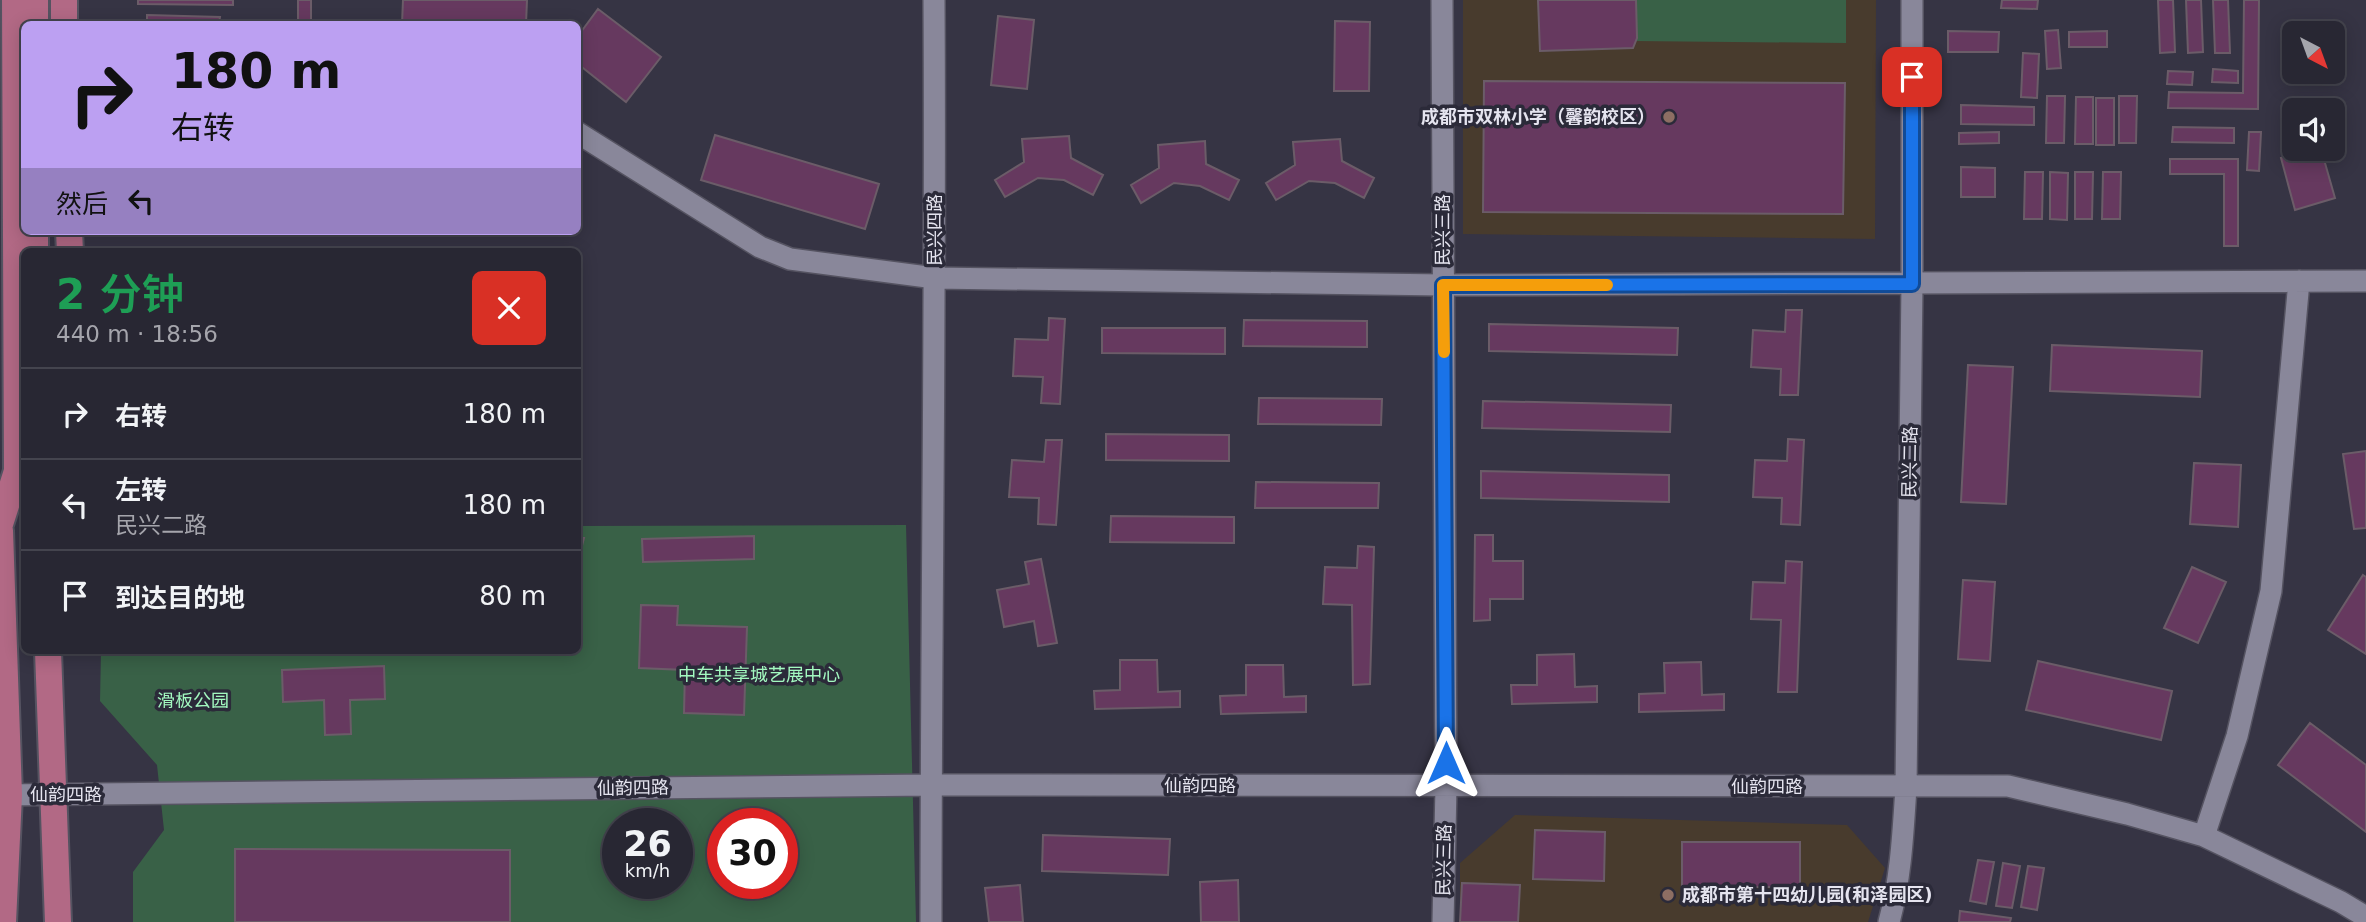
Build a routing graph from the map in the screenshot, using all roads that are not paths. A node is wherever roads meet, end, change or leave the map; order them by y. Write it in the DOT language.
graph roads {
  1 [pos="15,0"];
  2 [pos="35,0"];
  3 [pos="64,0"];
  4 [pos="934,0"];
  5 [pos="1442,0"];
  6 [pos="1912,0"];
  7 [pos="35,21"];
  8 [pos="64,21"];
  9 [pos="581,135"];
  10 [pos="935,278"];
  11 [pos="2299,281"];
  12 [pos="2366,281"];
  13 [pos="1912,284"];
  14 [pos="1443,285"];
  15 [pos="0,524"];
  16 [pos="0,531"];
  17 [pos="48,654"];
  18 [pos="2,678"];
  19 [pos="931,785"];
  20 [pos="1446,787"];
  21 [pos="1906,787"];
  22 [pos="4,795"];
  23 [pos="55,795"];
  24 [pos="2204,836"];
  25 [pos="2,908"];
  26 [pos="2366,917"];
  27 [pos="58,922"];
  28 [pos="931,922"];
  29 [pos="1443,922"];
  30 [pos="1889,922"];
  1 -- 15 [label="main road"];
  2 -- 7 [label="main road"];
  3 -- 8 [label="main road"];
  4 -- 10 [label="street, 民兴四路"];
  5 -- 14 [label="street, 民兴三路"];
  6 -- 13 [label="street, 民兴二路"];
  9 -- 10 [label="street"];
  10 -- 14 [label="street"];
  10 -- 19 [label="street, 民兴四路"];
  11 -- 12 [label="street"];
  11 -- 13 [label="street"];
  11 -- 24 [label="street"];
  13 -- 14 [label="street"];
  13 -- 21 [label="street, 民兴二路"];
  14 -- 20 [label="street, 民兴三路"];
  16 -- 18 [label="main road"];
  17 -- 23 [label="main road"];
  18 -- 22 [label="main road"];
  19 -- 20 [label="street, 仙韵四路"];
  19 -- 23 [label="street, 仙韵四路"];
  19 -- 28 [label="street, 民兴四路"];
  20 -- 21 [label="street, 仙韵四路"];
  20 -- 29 [label="street, 民兴三路"];
  21 -- 24 [label="street, 仙韵四路"];
  21 -- 30 [label="street, 民兴二路"];
  22 -- 23 [label="street, 仙韵四路"];
  22 -- 25 [label="main road"];
  23 -- 27 [label="main road"];
  24 -- 26 [label="street, 仙韵四路"];
}
